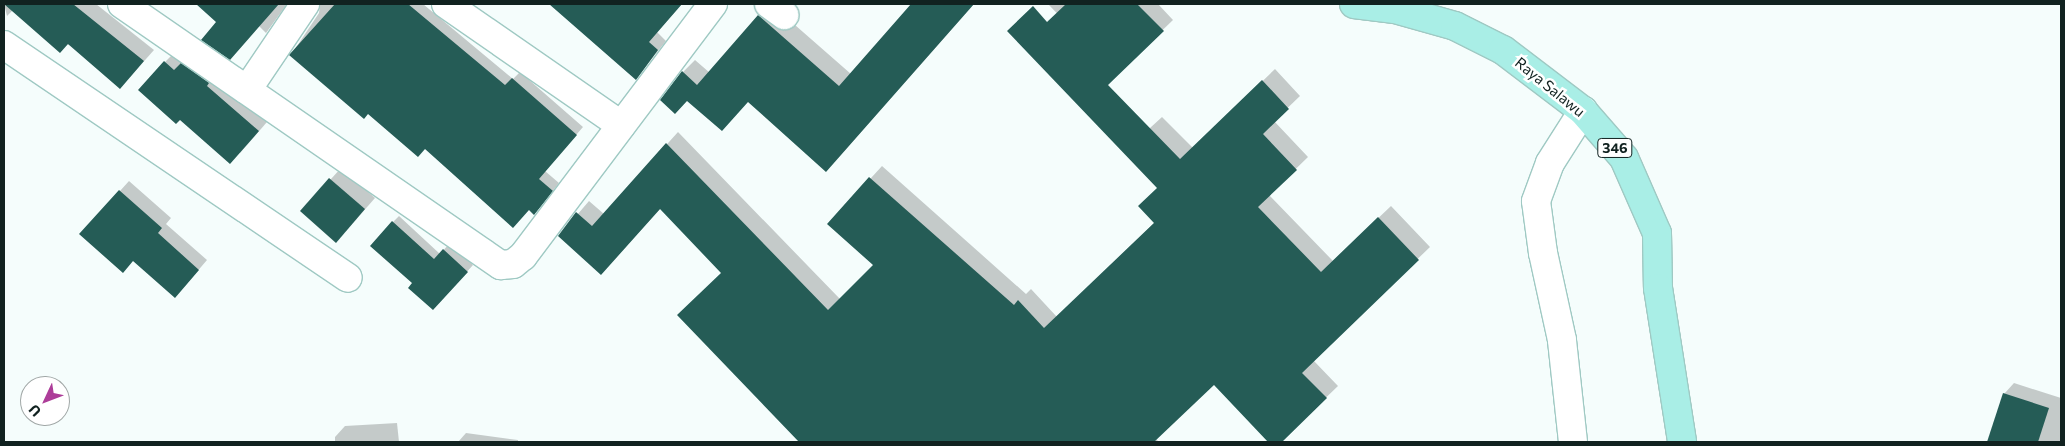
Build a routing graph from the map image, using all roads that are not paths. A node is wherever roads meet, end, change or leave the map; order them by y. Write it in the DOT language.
graph roads {
  1 [pos="122,4"];
  2 [pos="305,4"];
  3 [pos="446,4"];
  4 [pos="713,4"];
  5 [pos="1354,4"];
  6 [pos="4,45"];
  7 [pos="246,90"];
  8 [pos="1583,111"];
  9 [pos="621,125"];
  10 [pos="348,278"];
  11 [pos="1573,442"];
  12 [pos="1682,442"];
  1 -- 7 [label="street"];
  2 -- 7 [label="street"];
  3 -- 9 [label="street"];
  4 -- 9 [label="street"];
  5 -- 8 [label="main road, Raya Salawu / 346"];
  6 -- 10 [label="street"];
  7 -- 9 [label="street"];
  8 -- 11 [label="street"];
  8 -- 12 [label="main road, Raya Salawu / 346"];
}
